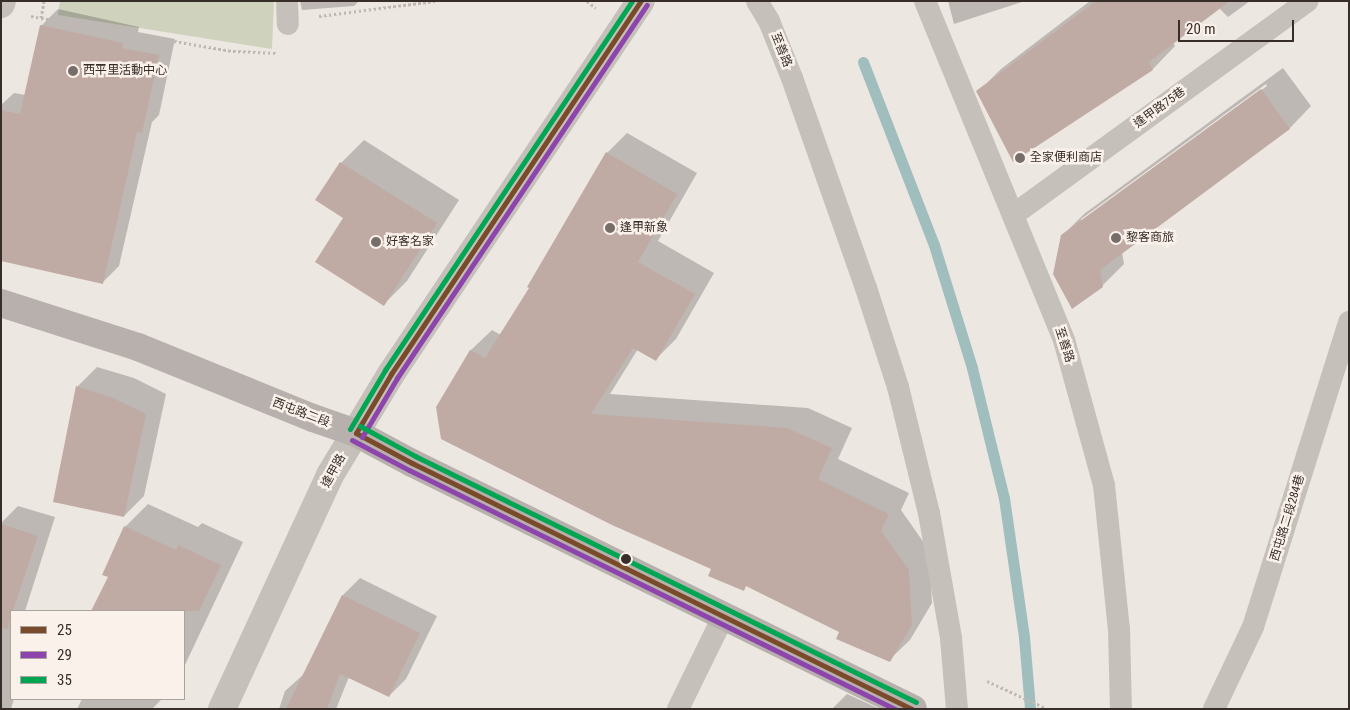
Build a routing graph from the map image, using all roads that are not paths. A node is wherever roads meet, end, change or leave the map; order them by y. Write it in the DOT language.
graph roads {
  1 [pos="286,1"];
  2 [pos="641,1"];
  3 [pos="757,1"];
  4 [pos="925,1"];
  5 [pos="1308,1"];
  6 [pos="288,24"];
  7 [pos="1013,215"];
  8 [pos="1,303"];
  9 [pos="1349,322"];
  10 [pos="356,433"];
  11 [pos="724,615"];
  12 [pos="222,709"];
  13 [pos="678,709"];
  14 [pos="913,709"];
  15 [pos="957,709"];
  16 [pos="1121,709"];
  17 [pos="1214,709"];
  1 -- 6 [label="lane"];
  2 -- 10 [label="street, 逢甲路"];
  3 -- 15 [label="lane, 至善路"];
  4 -- 7 [label="lane, 至善路"];
  5 -- 7 [label="lane, 逢甲路75巷"];
  7 -- 16 [label="lane, 至善路"];
  8 -- 10 [label="street, 西屯路二段"];
  9 -- 17 [label="lane, 西屯路二段284巷"];
  10 -- 11 [label="street, 西屯路二段"];
  10 -- 12 [label="street, 逢甲路"];
  11 -- 13 [label="lane"];
  11 -- 14 [label="street, 西屯路二段"];
}
